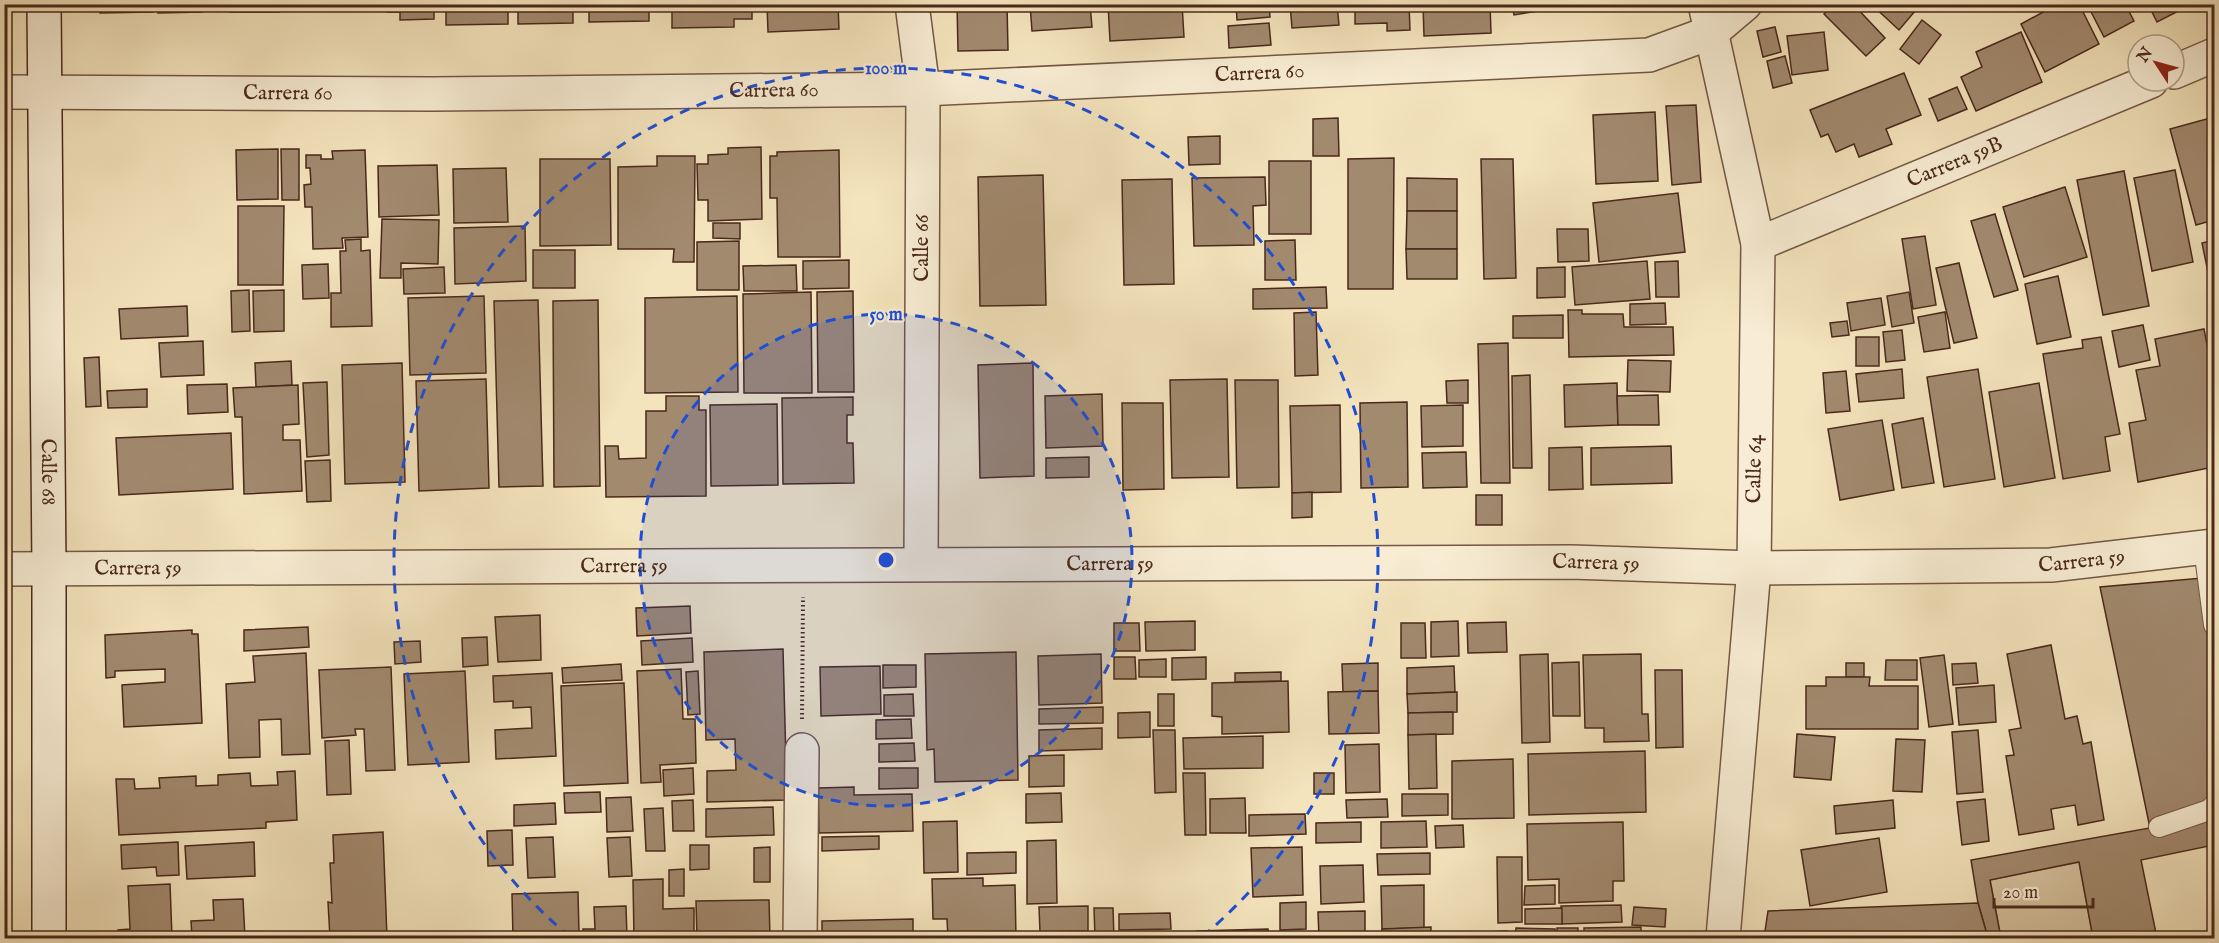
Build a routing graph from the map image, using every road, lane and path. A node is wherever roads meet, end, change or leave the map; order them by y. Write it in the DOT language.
graph roads {
  1 [pos="44,4"];
  2 [pos="912,4"];
  3 [pos="1745,4"];
  4 [pos="1708,18"];
  5 [pos="2214,55"];
  6 [pos="2186,67"];
  7 [pos="924,89"];
  8 [pos="2126,91"];
  9 [pos="4,92"];
  10 [pos="45,92"];
  11 [pos="1758,244"];
  12 [pos="2209,547"];
  13 [pos="921,564"];
  14 [pos="803,566"];
  15 [pos="1754,568"];
  16 [pos="4,569"];
  17 [pos="50,569"];
  18 [pos="2214,625"];
  19 [pos="801,750"];
  20 [pos="2214,805"];
  21 [pos="2159,827"];
  22 [pos="49,939"];
  23 [pos="800,939"];
  24 [pos="1723,939"];
  1 -- 10 [label="street, Calle 68"];
  2 -- 7 [label="street, Calle 66"];
  3 -- 4 [label="street, Carrera 60"];
  4 -- 7 [label="street, Carrera 60"];
  4 -- 11 [label="street, Calle 64"];
  5 -- 6 [label="street"];
  7 -- 10 [label="street, Carrera 60"];
  7 -- 13 [label="street, Calle 66"];
  8 -- 11 [label="street, Carrera 59B"];
  9 -- 10 [label="street, Carrera 60"];
  10 -- 17 [label="street, Calle 68"];
  11 -- 15 [label="street, Calle 64"];
  12 -- 15 [label="street, Carrera 59"];
  12 -- 18 [label="lane"];
  13 -- 14 [label="street, Carrera 59"];
  13 -- 15 [label="street, Carrera 59"];
  14 -- 17 [label="street, Carrera 59"];
  14 -- 19 [label="path"];
  15 -- 24 [label="street, Calle 64"];
  16 -- 17 [label="street, Carrera 59"];
  17 -- 22 [label="street, Calle 68"];
  19 -- 23 [label="street"];
  20 -- 21 [label="lane"];
}
